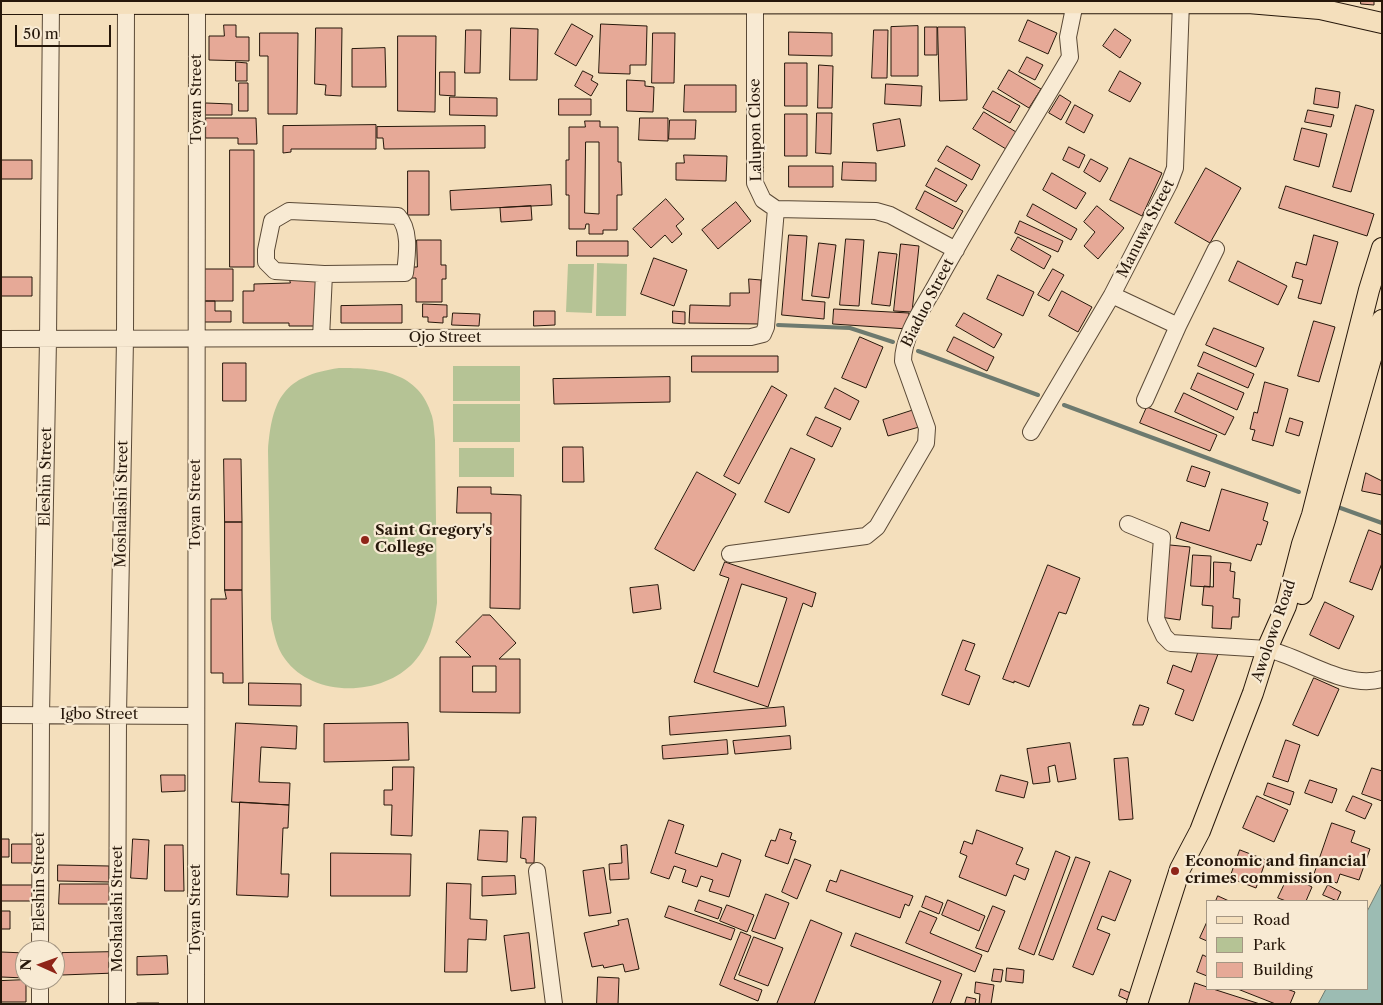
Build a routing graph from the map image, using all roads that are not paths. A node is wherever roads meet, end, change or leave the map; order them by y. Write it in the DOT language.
graph roads {
  1 [pos="587,2"];
  2 [pos="670,2"];
  3 [pos="864,2"];
  4 [pos="1181,2"];
  5 [pos="118,3"];
  6 [pos="250,3"];
  7 [pos="755,3"];
  8 [pos="1075,3"];
  9 [pos="1,4"];
  10 [pos="51,4"];
  11 [pos="197,4"];
  12 [pos="1321,5"];
  13 [pos="1382,22"];
  14 [pos="776,210"];
  15 [pos="1382,248"];
  16 [pos="1216,249"];
  17 [pos="956,250"];
  18 [pos="324,274"];
  19 [pos="1112,295"];
  20 [pos="1382,320"];
  21 [pos="1178,326"];
  22 [pos="197,338"];
  23 [pos="321,338"];
  24 [pos="1,339"];
  25 [pos="48,339"];
  26 [pos="125,339"];
  27 [pos="1145,400"];
  28 [pos="1032,432"];
  29 [pos="1128,524"];
  30 [pos="730,554"];
  31 [pos="1274,651"];
  32 [pos="1382,679"];
  33 [pos="1,715"];
  34 [pos="41,715"];
  35 [pos="118,715"];
  36 [pos="196,716"];
  37 [pos="537,871"];
  38 [pos="40,940"];
  39 [pos="40,990"];
  40 [pos="40,1004"];
  41 [pos="117,1004"];
  42 [pos="196,1004"];
  43 [pos="554,1004"];
  44 [pos="1137,1004"];
  45 [pos="1150,1004"];
  1 -- 2 [label="main road"];
  1 -- 6 [label="main road"];
  2 -- 7 [label="main road"];
  3 -- 7 [label="main road"];
  3 -- 8 [label="main road"];
  4 -- 8 [label="main road"];
  4 -- 12 [label="main road"];
  4 -- 19 [label="street, Manuwa Street"];
  5 -- 10 [label="main road"];
  5 -- 11 [label="main road"];
  5 -- 26 [label="street, Moshalashi Street"];
  6 -- 11 [label="main road"];
  7 -- 14 [label="street, Lalupon Close"];
  8 -- 17 [label="street, Biaduo Street"];
  9 -- 10 [label="main road"];
  10 -- 25 [label="street, Eleshin Street"];
  11 -- 22 [label="street, Toyan Street"];
  12 -- 13 [label="main road"];
  14 -- 17 [label="street"];
  14 -- 23 [label="street, Ojo Street"];
  15 -- 31 [label="main road, Awolowo Road"];
  16 -- 21 [label="street"];
  17 -- 30 [label="street, Biaduo Street"];
  18 -- 18 [label="street"];
  18 -- 23 [label="street"];
  19 -- 21 [label="street"];
  19 -- 28 [label="street, Manuwa Street"];
  20 -- 31 [label="main road, Awolowo Road"];
  21 -- 27 [label="street"];
  22 -- 23 [label="street, Ojo Street"];
  22 -- 26 [label="street, Ojo Street"];
  22 -- 36 [label="street, Toyan Street"];
  24 -- 25 [label="street, Ojo Street"];
  25 -- 26 [label="street, Ojo Street"];
  25 -- 34 [label="street, Eleshin Street"];
  26 -- 35 [label="street, Moshalashi Street"];
  29 -- 31 [label="street"];
  31 -- 32 [label="street"];
  31 -- 44 [label="main road, Awolowo Road"];
  31 -- 45 [label="main road, Awolowo Road"];
  33 -- 34 [label="street, Igbo Street"];
  34 -- 35 [label="street, Igbo Street"];
  34 -- 38 [label="street, Eleshin Street"];
  35 -- 36 [label="street, Igbo Street"];
  35 -- 41 [label="street, Moshalashi Street"];
  36 -- 42 [label="street, Toyan Street"];
  37 -- 43 [label="street"];
  39 -- 40 [label="street"];
}
